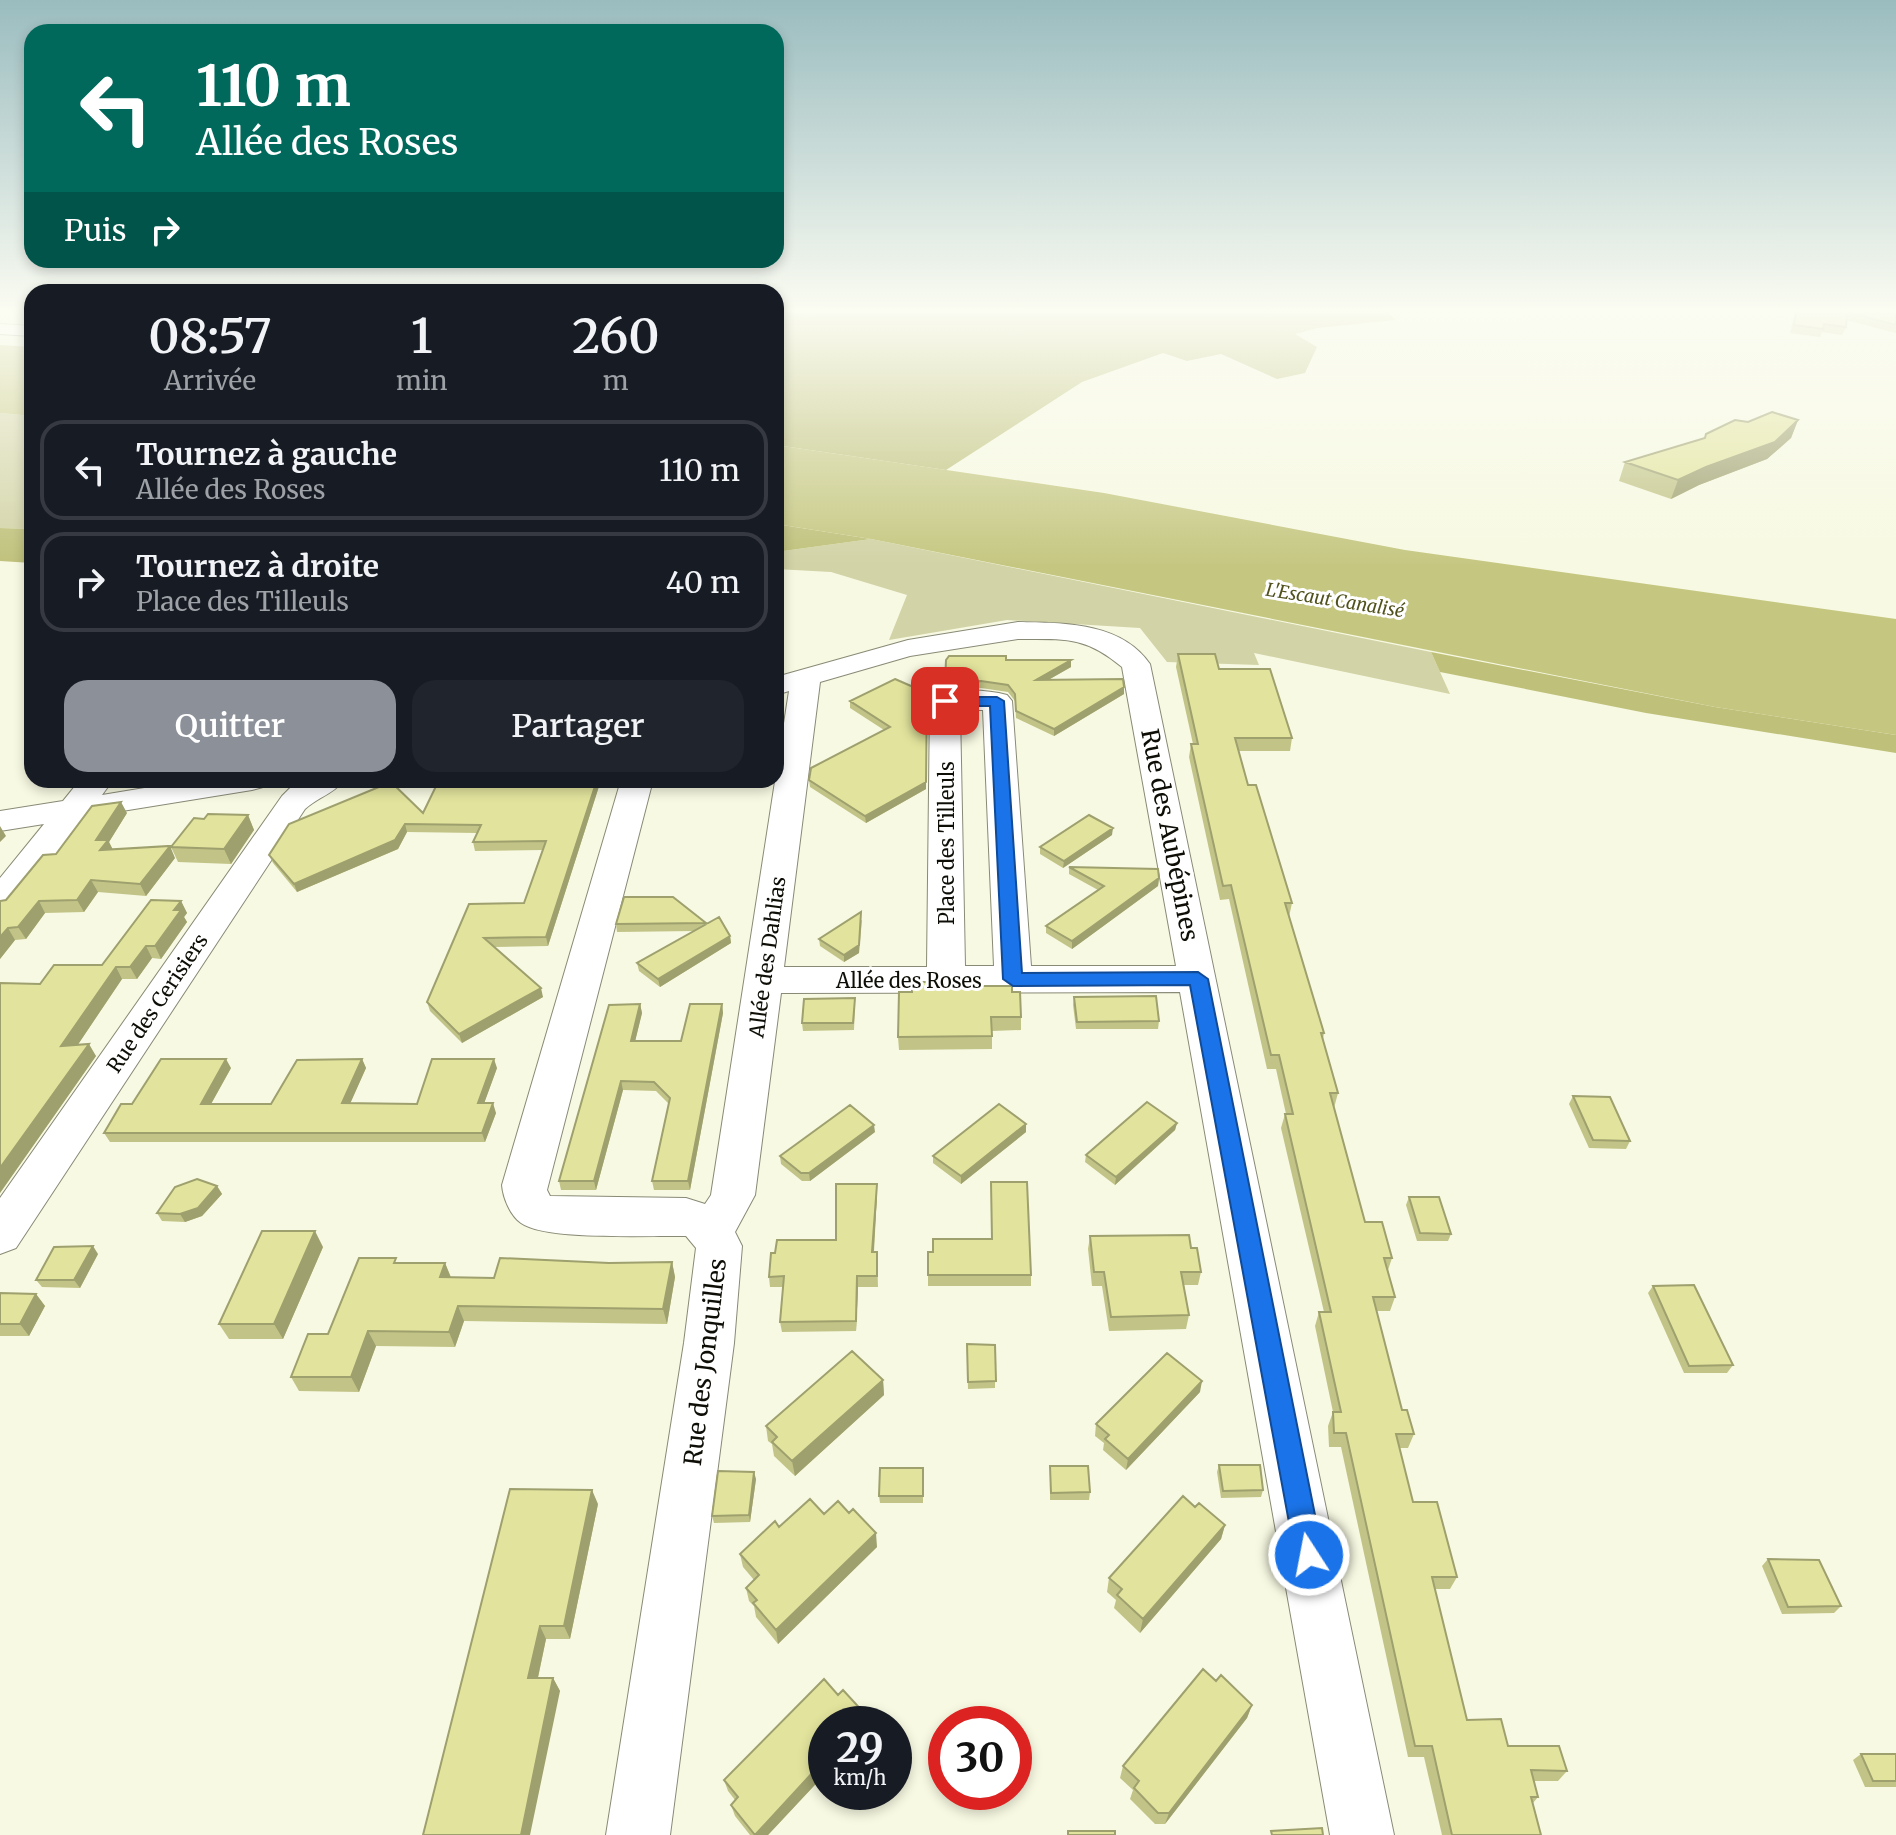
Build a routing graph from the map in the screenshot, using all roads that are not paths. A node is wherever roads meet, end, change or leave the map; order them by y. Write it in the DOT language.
graph roads {
  1 [pos="791,682"];
  2 [pos="784,756"];
  3 [pos="91,788"];
  4 [pos="206,788"];
  5 [pos="310,788"];
  6 [pos="635,788"];
  7 [pos="781,788"];
  8 [pos="72,811"];
  9 [pos="0,821"];
  10 [pos="0,901"];
  11 [pos="1013,979"];
  12 [pos="1198,979"];
  13 [pos="763,980"];
  14 [pos="946,980"];
  15 [pos="710,1229"];
  16 [pos="0,1235"];
  17 [pos="638,1835"];
  18 [pos="1362,1835"];
  1 -- 2 [label="street, Allée des Dahlias"];
  1 -- 12 [label="street, Rue des Aubépines"];
  3 -- 8 [label="street"];
  4 -- 8 [label="street"];
  5 -- 16 [label="street, Rue des Cerisiers"];
  6 -- 15 [label="street, Rue des Jonquilles"];
  7 -- 13 [label="street, Allée des Dahlias"];
  8 -- 9 [label="street"];
  8 -- 10 [label="street"];
  11 -- 12 [label="street, Allée des Roses"];
  11 -- 14 [label="street, Allée des Roses"];
  11 -- 14 [label="street, Place des Tilleuls"];
  12 -- 18 [label="street, Rue des Aubépines"];
  13 -- 14 [label="street, Allée des Roses"];
  13 -- 15 [label="street, Allée des Dahlias"];
  15 -- 17 [label="street, Rue des Jonquilles"];
}
